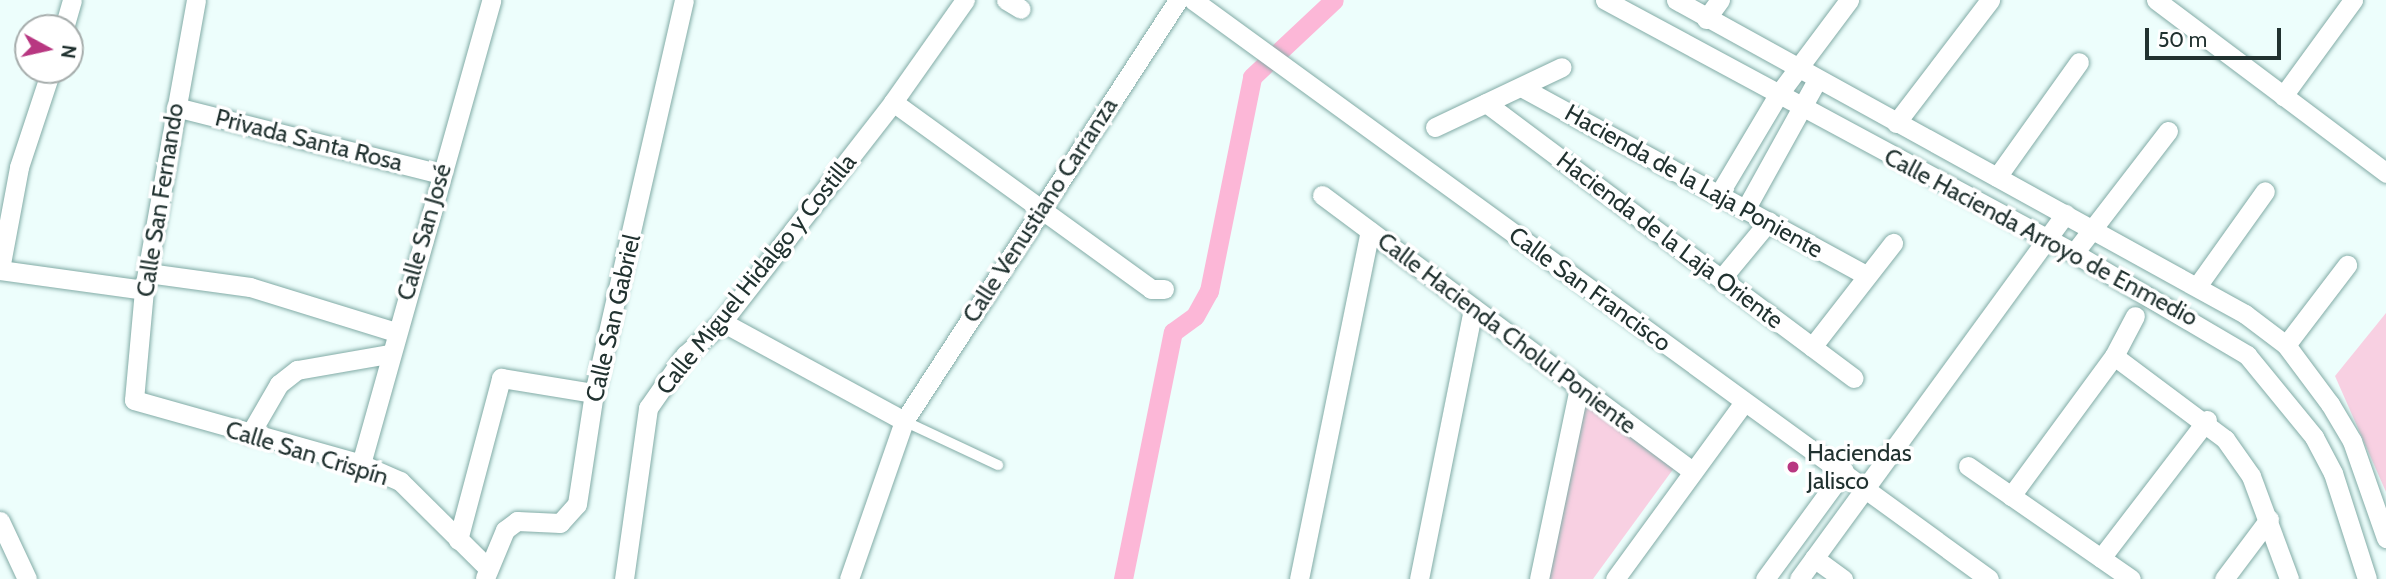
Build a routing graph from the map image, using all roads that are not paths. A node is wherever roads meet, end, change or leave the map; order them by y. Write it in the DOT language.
graph roads {
  1 [pos="196,0"];
  2 [pos="491,0"];
  3 [pos="684,0"];
  4 [pos="965,0"];
  5 [pos="1178,0"];
  6 [pos="1193,0"];
  7 [pos="1605,0"];
  8 [pos="1676,0"];
  9 [pos="1720,0"];
  10 [pos="1849,0"];
  11 [pos="1990,0"];
  12 [pos="2156,0"];
  13 [pos="2353,0"];
  14 [pos="2182,8"];
  15 [pos="1706,19"];
  16 [pos="2079,62"];
  17 [pos="1562,67"];
  18 [pos="1799,70"];
  19 [pos="1817,80"];
  20 [pos="46,84"];
  21 [pos="1521,86"];
  22 [pos="1777,95"];
  23 [pos="2283,96"];
  24 [pos="893,102"];
  25 [pos="1486,103"];
  26 [pos="176,107"];
  27 [pos="1800,107"];
  28 [pos="1896,123"];
  29 [pos="1435,127"];
  30 [pos="2168,131"];
  31 [pos="2386,173"];
  32 [pos="441,174"];
  33 [pos="1997,177"];
  34 [pos="2265,191"];
  35 [pos="1719,194"];
  36 [pos="1322,195"];
  37 [pos="1041,208"];
  38 [pos="1745,210"];
  39 [pos="2065,214"];
  40 [pos="1769,221"];
  41 [pos="2093,228"];
  42 [pos="1370,231"];
  43 [pos="2048,240"];
  44 [pos="1893,243"];
  45 [pos="2074,253"];
  46 [pos="2347,265"];
  47 [pos="0,270"];
  48 [pos="1867,276"];
  49 [pos="1721,279"];
  50 [pos="146,281"];
  51 [pos="2198,285"];
  52 [pos="1164,289"];
  53 [pos="1473,308"];
  54 [pos="2135,316"];
  55 [pos="722,321"];
  56 [pos="395,332"];
  57 [pos="2286,345"];
  58 [pos="1812,347"];
  59 [pos="389,354"];
  60 [pos="2114,356"];
  61 [pos="1853,378"];
  62 [pos="1579,387"];
  63 [pos="594,393"];
  64 [pos="134,401"];
  65 [pos="1744,402"];
  66 [pos="2207,420"];
  67 [pos="904,421"];
  68 [pos="250,434"];
  69 [pos="361,464"];
  70 [pos="998,465"];
  71 [pos="1968,466"];
  72 [pos="1692,471"];
  73 [pos="1844,471"];
  74 [pos="1866,489"];
  75 [pos="2011,496"];
  76 [pos="2269,519"];
  77 [pos="0,521"];
  78 [pos="2386,538"];
  79 [pos="458,540"];
  80 [pos="1814,558"];
  81 [pos="2101,558"];
  82 [pos="487,574"];
  83 [pos="27,579"];
  84 [pos="624,579"];
  85 [pos="849,579"];
  86 [pos="1299,579"];
  87 [pos="1419,579"];
  88 [pos="1539,579"];
  89 [pos="1615,579"];
  90 [pos="1765,579"];
  91 [pos="1799,579"];
  92 [pos="1843,579"];
  93 [pos="1989,579"];
  94 [pos="2131,579"];
  95 [pos="2224,579"];
  96 [pos="2289,579"];
  97 [pos="2367,579"];
  1 -- 26 [label="street, Calle San Fernando"];
  2 -- 32 [label="street, Calle San José"];
  3 -- 63 [label="street, Calle San Gabriel"];
  4 -- 24 [label="street, Calle Miguel Hidalgo y Costilla"];
  5 -- 37 [label="street, Calle Venustiano Carranza"];
  6 -- 65 [label="street, Calle San Francisco"];
  7 -- 22 [label="street, Calle Hacienda Arroyo de Enmedio"];
  8 -- 15 [label="street, Calle Hacienda Arroyo de Enmedio"];
  9 -- 15 [label="street"];
  10 -- 18 [label="street"];
  11 -- 28 [label="street"];
  12 -- 14 [label="street"];
  13 -- 23 [label="street"];
  14 -- 23 [label="street"];
  15 -- 18 [label="street, Calle Hacienda Arroyo de Enmedio"];
  16 -- 33 [label="street"];
  17 -- 21 [label="street"];
  18 -- 19 [label="street, Calle Hacienda Arroyo de Enmedio"];
  18 -- 22 [label="street"];
  19 -- 27 [label="street"];
  19 -- 28 [label="street, Calle Hacienda Arroyo de Enmedio"];
  20 -- 47 [label="street"];
  21 -- 25 [label="street"];
  21 -- 35 [label="street, Hacienda de la Laja Poniente"];
  22 -- 27 [label="street, Calle Hacienda Arroyo de Enmedio"];
  22 -- 35 [label="street"];
  23 -- 31 [label="street"];
  24 -- 37 [label="street"];
  24 -- 55 [label="street, Calle Miguel Hidalgo y Costilla"];
  25 -- 29 [label="street"];
  25 -- 49 [label="street, Hacienda de la Laja Oriente"];
  26 -- 32 [label="street, Privada Santa Rosa"];
  26 -- 50 [label="street, Calle San Fernando"];
  27 -- 38 [label="street"];
  27 -- 43 [label="street, Calle Hacienda Arroyo de Enmedio"];
  28 -- 33 [label="street, Calle Hacienda Arroyo de Enmedio"];
  30 -- 41 [label="street"];
  32 -- 56 [label="street, Calle San José"];
  33 -- 39 [label="street, Calle Hacienda Arroyo de Enmedio"];
  34 -- 51 [label="street"];
  35 -- 38 [label="street, Hacienda de la Laja Poniente"];
  36 -- 42 [label="street, Calle Hacienda Cholul Poniente"];
  37 -- 52 [label="street"];
  37 -- 67 [label="street, Calle Venustiano Carranza"];
  38 -- 40 [label="street, Hacienda de la Laja Poniente"];
  39 -- 41 [label="street, Calle Hacienda Arroyo de Enmedio"];
  39 -- 43 [label="street"];
  40 -- 48 [label="street, Hacienda de la Laja Poniente"];
  40 -- 49 [label="street"];
  41 -- 45 [label="street"];
  41 -- 51 [label="street, Calle Hacienda Arroyo de Enmedio"];
  42 -- 53 [label="street, Calle Hacienda Cholul Poniente"];
  42 -- 86 [label="street"];
  43 -- 45 [label="street, Calle Hacienda Arroyo de Enmedio"];
  43 -- 74 [label="street"];
  44 -- 48 [label="street"];
  45 -- 97 [label="street, Calle Hacienda Arroyo de Enmedio"];
  46 -- 57 [label="street"];
  47 -- 50 [label="street"];
  48 -- 58 [label="street"];
  49 -- 58 [label="street, Hacienda de la Laja Oriente"];
  50 -- 56 [label="street"];
  50 -- 64 [label="street, Calle San Fernando"];
  51 -- 57 [label="street, Calle Hacienda Arroyo de Enmedio"];
  53 -- 62 [label="street, Calle Hacienda Cholul Poniente"];
  53 -- 87 [label="street"];
  54 -- 60 [label="street"];
  55 -- 67 [label="street"];
  55 -- 84 [label="street, Calle Miguel Hidalgo y Costilla"];
  56 -- 59 [label="street, Calle San José"];
  57 -- 78 [label="street, Calle Hacienda Arroyo de Enmedio"];
  58 -- 61 [label="street, Hacienda de la Laja Oriente"];
  59 -- 68 [label="street"];
  59 -- 69 [label="street, Calle San José"];
  60 -- 66 [label="street"];
  60 -- 75 [label="street"];
  62 -- 72 [label="street, Calle Hacienda Cholul Poniente"];
  62 -- 88 [label="street"];
  63 -- 79 [label="street"];
  63 -- 82 [label="street, Calle San Gabriel"];
  64 -- 68 [label="street, Calle San Crispín"];
  65 -- 72 [label="street"];
  65 -- 73 [label="street, Calle San Francisco"];
  66 -- 76 [label="street"];
  66 -- 81 [label="street"];
  67 -- 70 [label="lane"];
  67 -- 85 [label="street, Calle Venustiano Carranza"];
  68 -- 69 [label="street, Calle San Crispín"];
  69 -- 79 [label="street, Calle San Crispín"];
  71 -- 75 [label="street"];
  72 -- 89 [label="street"];
  73 -- 74 [label="street, Calle San Francisco"];
  73 -- 90 [label="street"];
  74 -- 80 [label="street"];
  74 -- 93 [label="street, Calle San Francisco"];
  75 -- 81 [label="street"];
  76 -- 95 [label="street"];
  76 -- 96 [label="street"];
  77 -- 83 [label="street"];
  79 -- 82 [label="street, Calle San Crispín"];
  80 -- 91 [label="street"];
  80 -- 92 [label="street"];
  81 -- 94 [label="street"];
}
